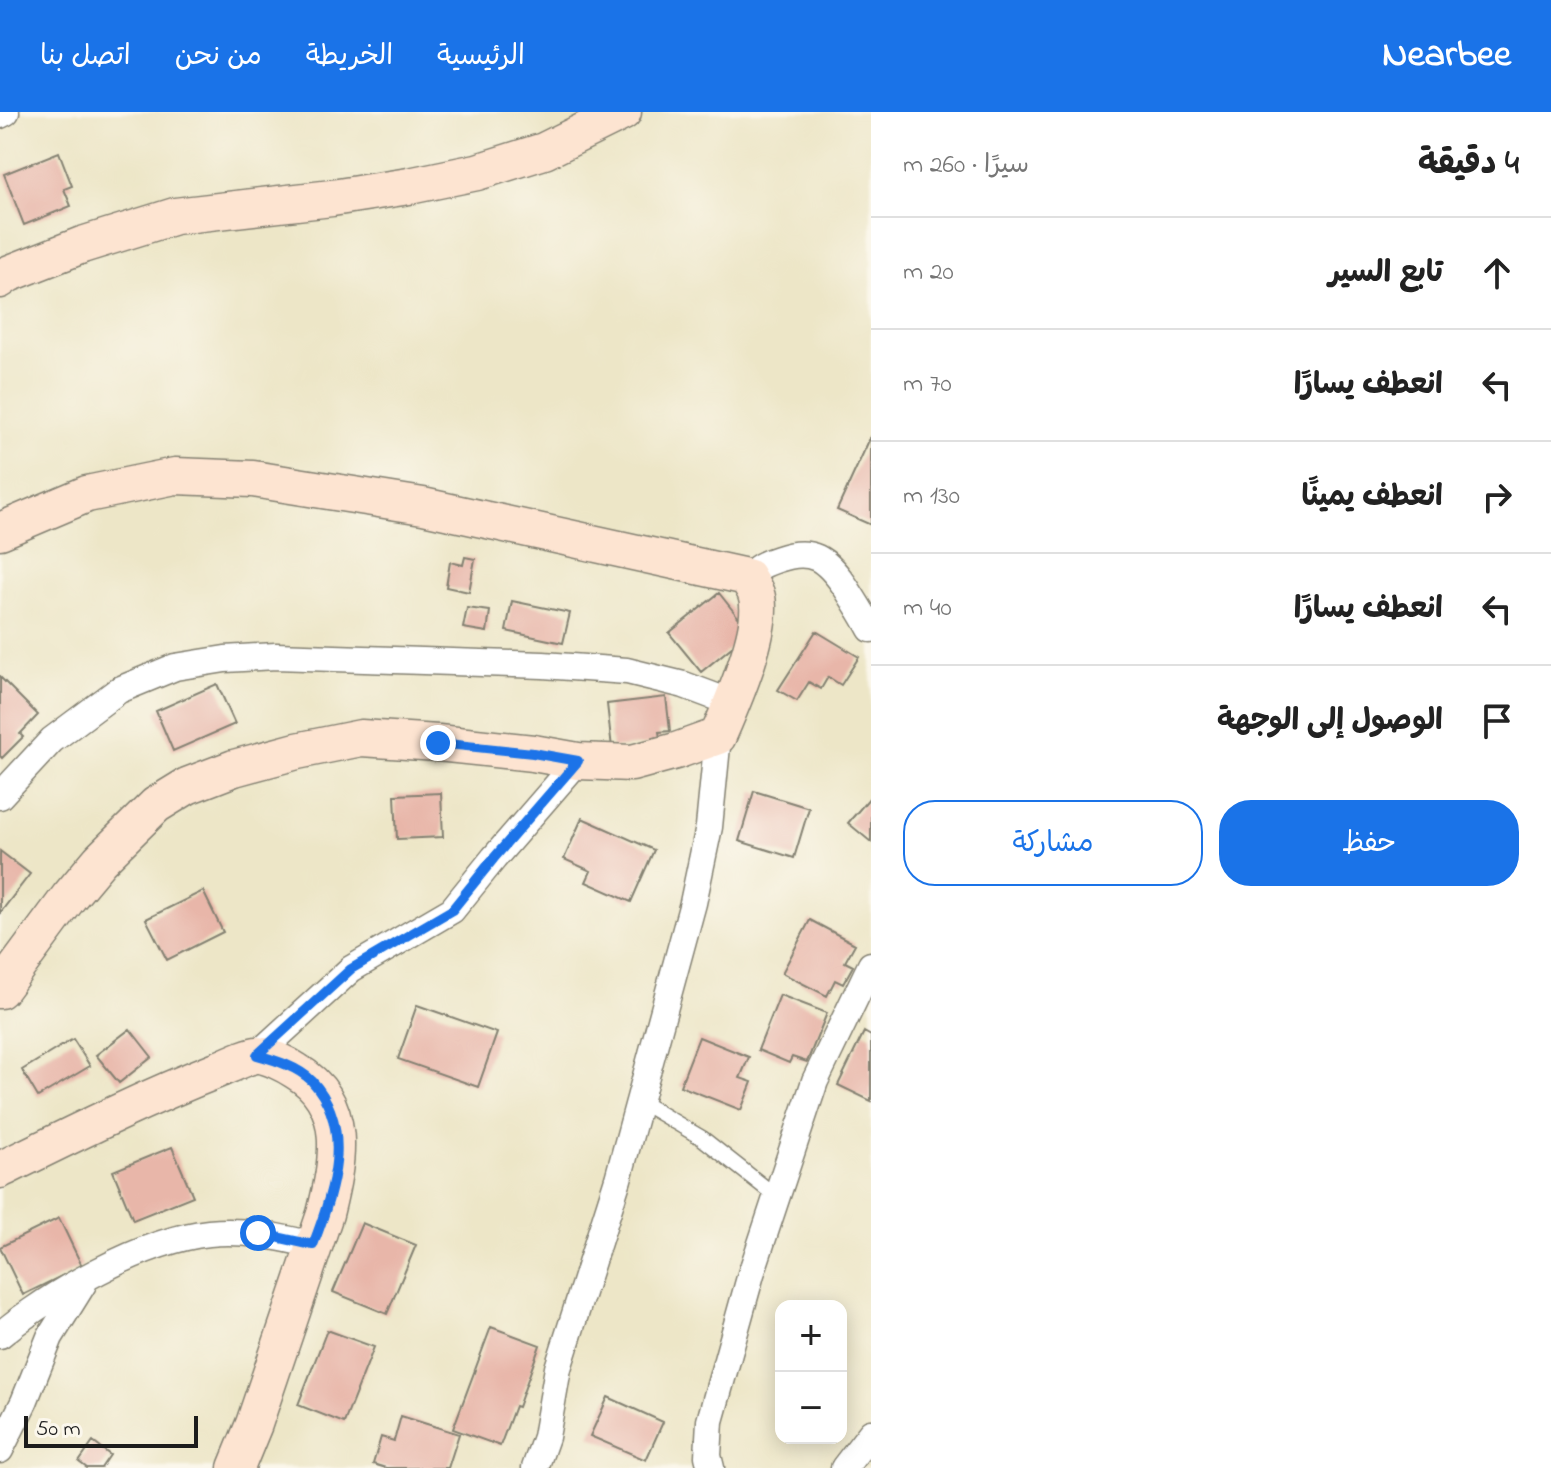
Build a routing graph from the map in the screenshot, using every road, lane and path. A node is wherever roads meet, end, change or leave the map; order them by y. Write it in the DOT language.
graph roads {
  1 [pos="6,112"];
  2 [pos="623,112"];
  3 [pos="0,115"];
  4 [pos="0,280"];
  5 [pos="0,531"];
  6 [pos="747,577"];
  7 [pos="871,629"];
  8 [pos="732,703"];
  9 [pos="718,736"];
  10 [pos="578,761"];
  11 [pos="0,796"];
  12 [pos="871,965"];
  13 [pos="0,990"];
  14 [pos="257,1055"];
  15 [pos="639,1101"];
  16 [pos="0,1170"];
  17 [pos="777,1197"];
  18 [pos="313,1245"];
  19 [pos="87,1277"];
  20 [pos="0,1335"];
  21 [pos="871,1433"];
  22 [pos="0,1450"];
  23 [pos="236,1468"];
  24 [pos="535,1468"];
  25 [pos="711,1468"];
  26 [pos="844,1468"];
  1 -- 3 [label="street"];
  2 -- 4 [label="street"];
  5 -- 6 [label="street"];
  6 -- 7 [label="street"];
  6 -- 8 [label="street"];
  8 -- 9 [label="street"];
  8 -- 11 [label="street"];
  9 -- 10 [label="street"];
  9 -- 15 [label="street"];
  10 -- 13 [label="street"];
  10 -- 14 [label="street"];
  12 -- 17 [label="street"];
  14 -- 16 [label="street"];
  14 -- 18 [label="street"];
  15 -- 17 [label="lane"];
  15 -- 24 [label="street"];
  17 -- 25 [label="street"];
  18 -- 19 [label="street"];
  18 -- 23 [label="street"];
  19 -- 20 [label="street"];
  19 -- 22 [label="street"];
  21 -- 26 [label="street"];
}
